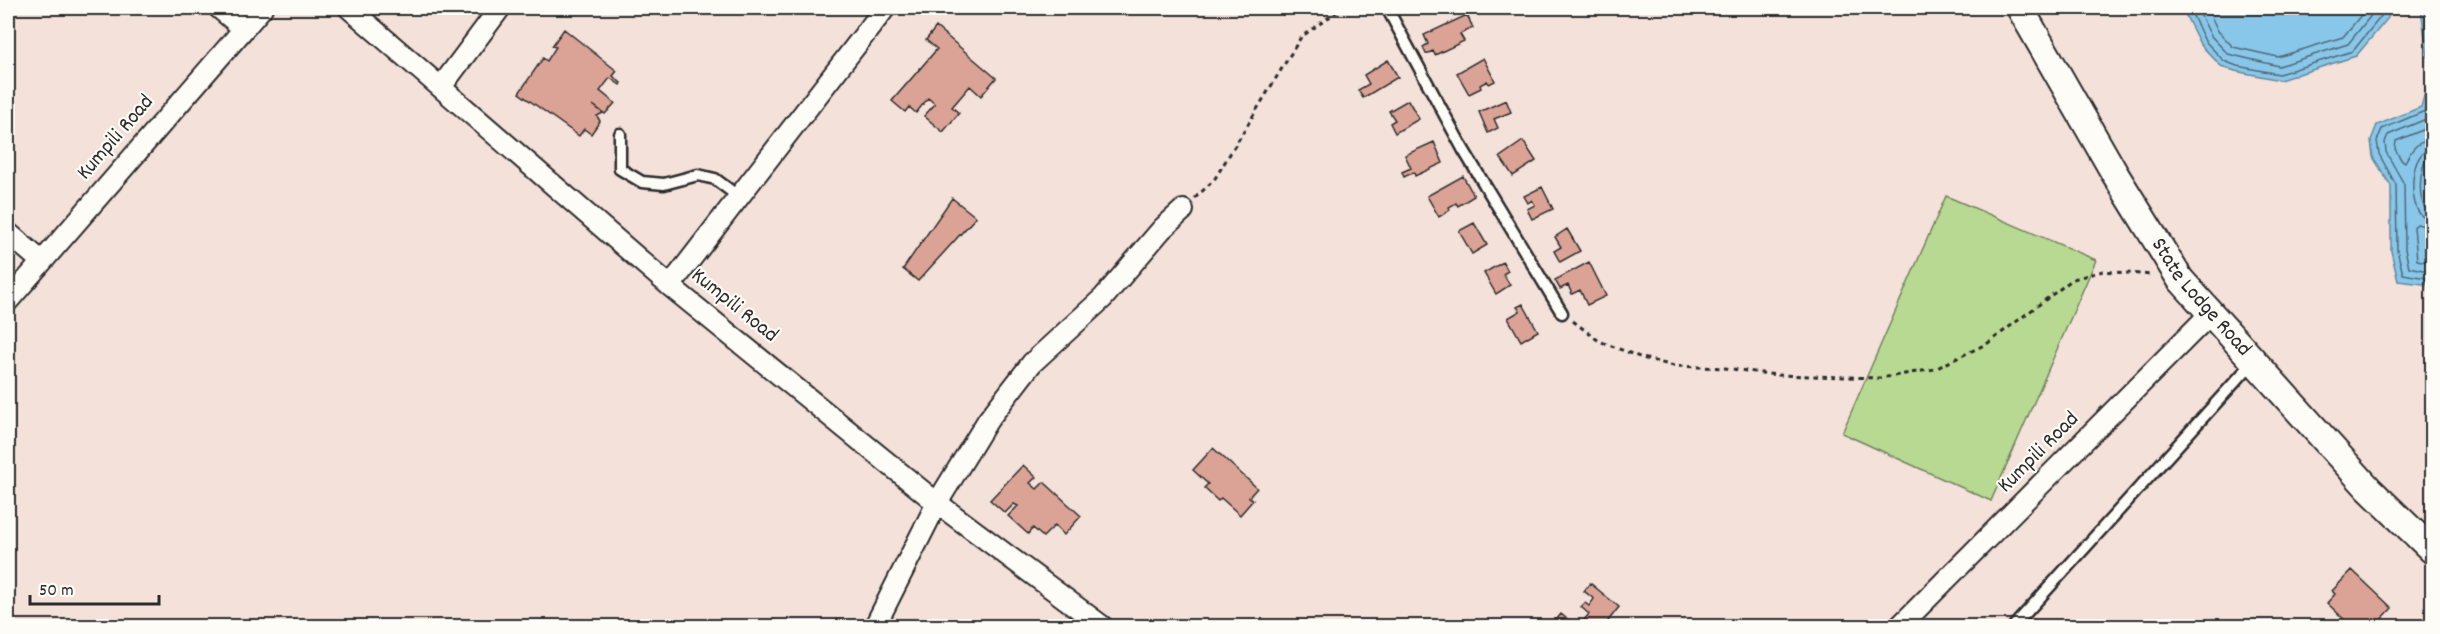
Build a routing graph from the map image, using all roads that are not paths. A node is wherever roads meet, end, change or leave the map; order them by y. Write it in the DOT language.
graph roads {
  1 [pos="219,8"];
  2 [pos="262,8"];
  3 [pos="349,8"];
  4 [pos="500,8"];
  5 [pos="885,8"];
  6 [pos="1387,8"];
  7 [pos="2020,8"];
  8 [pos="243,28"];
  9 [pos="441,87"];
  10 [pos="620,134"];
  11 [pos="739,197"];
  12 [pos="1183,210"];
  13 [pos="8,233"];
  14 [pos="41,261"];
  15 [pos="670,286"];
  16 [pos="8,301"];
  17 [pos="1562,313"];
  18 [pos="2211,313"];
  19 [pos="2254,361"];
  20 [pos="937,503"];
  21 [pos="2433,550"];
  22 [pos="875,627"];
  23 [pos="1102,627"];
  24 [pos="1900,627"];
  25 [pos="2014,627"];
  1 -- 8 [label="street"];
  2 -- 8 [label="street, Kumpili Road"];
  3 -- 9 [label="street, Kumpili Road"];
  4 -- 9 [label="street"];
  5 -- 11 [label="street"];
  6 -- 17 [label="lane"];
  7 -- 18 [label="street, State Lodge Road"];
  8 -- 14 [label="street, Kumpili Road"];
  9 -- 15 [label="street, Kumpili Road"];
  10 -- 11 [label="lane"];
  11 -- 15 [label="street"];
  12 -- 20 [label="street"];
  13 -- 14 [label="street"];
  14 -- 16 [label="street, Kumpili Road"];
  15 -- 20 [label="street, Kumpili Road"];
  18 -- 19 [label="street, State Lodge Road"];
  18 -- 24 [label="street, Kumpili Road"];
  19 -- 21 [label="street, State Lodge Road"];
  19 -- 25 [label="lane"];
  20 -- 22 [label="street"];
  20 -- 23 [label="street, Kumpili Road"];
}
